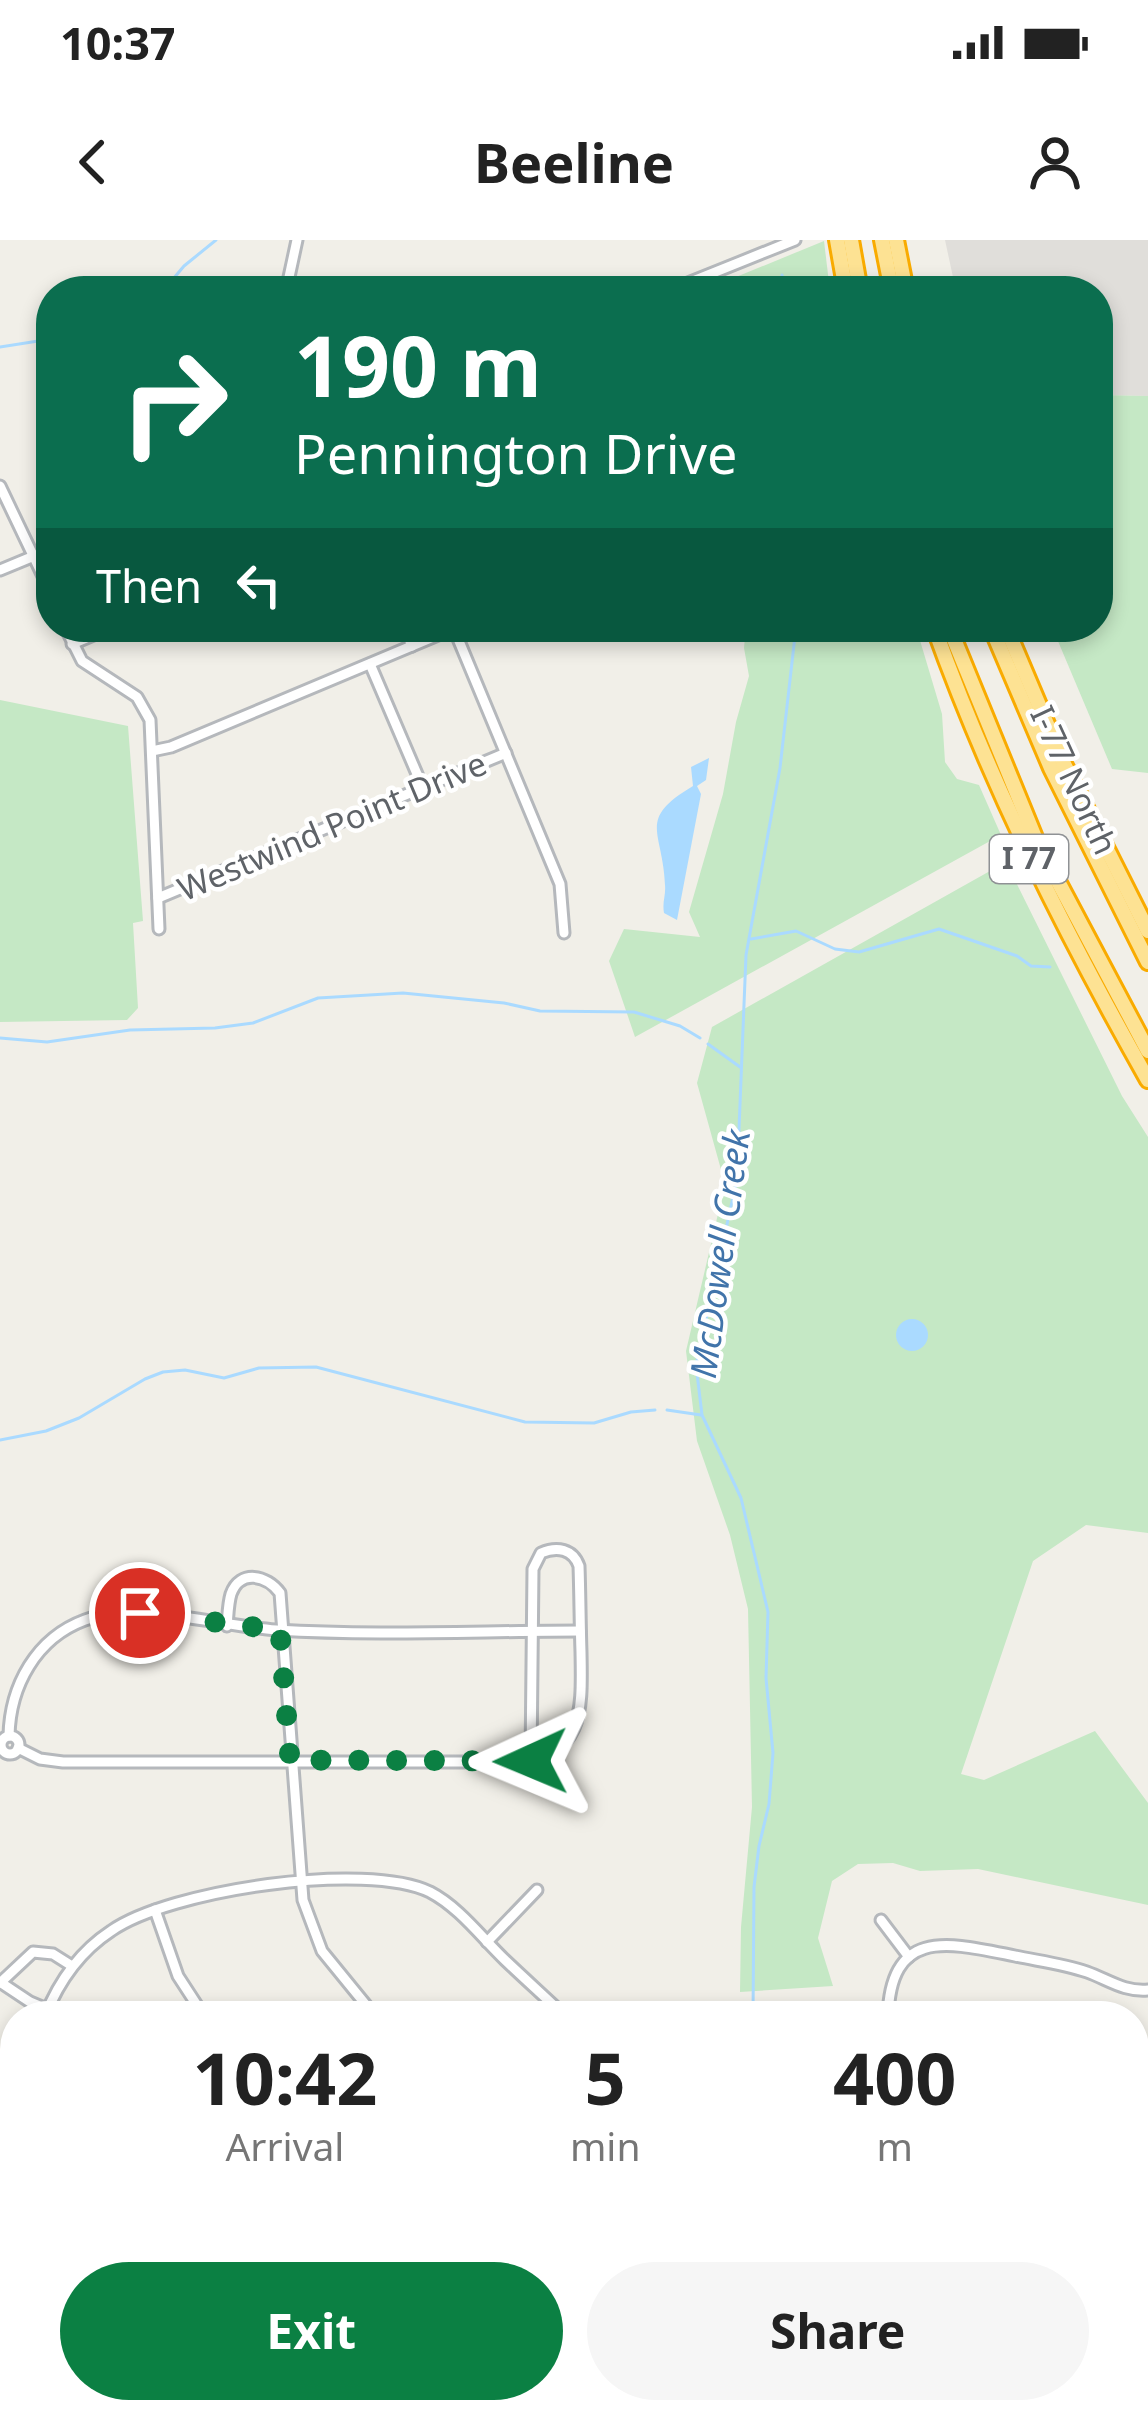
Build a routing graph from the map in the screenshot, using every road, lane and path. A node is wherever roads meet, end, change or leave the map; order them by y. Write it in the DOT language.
graph roads {
  1 [pos="297,240"];
  2 [pos="795,240"];
  3 [pos="837,240"];
  4 [pos="851,240"];
  5 [pos="882,240"];
  6 [pos="896,240"];
  7 [pos="289,276"];
  8 [pos="705,276"];
  9 [pos="843,276"];
  10 [pos="857,276"];
  11 [pos="889,276"];
  12 [pos="903,276"];
  13 [pos="0,486"];
  14 [pos="35,556"];
  15 [pos="0,570"];
  16 [pos="77,642"];
  17 [pos="410,642"];
  18 [pos="422,642"];
  19 [pos="462,642"];
  20 [pos="940,642"];
  21 [pos="955,642"];
  22 [pos="997,642"];
  23 [pos="1012,642"];
  24 [pos="72,644"];
  25 [pos="412,646"];
  26 [pos="370,664"];
  27 [pos="152,751"];
  28 [pos="506,753"];
  29 [pos="422,788"];
  30 [pos="158,898"];
  31 [pos="159,929"];
  32 [pos="1148,931"];
  33 [pos="564,933"];
  34 [pos="1148,962"];
  35 [pos="1148,1051"];
  36 [pos="1148,1080"];
  37 [pos="227,1626"];
  38 [pos="280,1630"];
  39 [pos="532,1631"];
  40 [pos="580,1631"];
  41 [pos="10,1736"];
  42 [pos="18,1748"];
  43 [pos="1,1750"];
  44 [pos="290,1760"];
  45 [pos="531,1761"];
  46 [pos="300,1882"];
  47 [pos="537,1890"];
  48 [pos="155,1910"];
  49 [pos="881,1921"];
  50 [pos="487,1942"];
  51 [pos="909,1957"];
  52 [pos="72,1966"];
  53 [pos="0,1983"];
  54 [pos="1148,1990"];
  55 [pos="28,2001"];
  56 [pos="53,2001"];
  57 [pos="194,2001"];
  58 [pos="363,2001"];
  59 [pos="549,2001"];
  60 [pos="890,2001"];
  1 -- 7 [label="street"];
  2 -- 8 [label="street"];
  3 -- 9 [label="highway"];
  4 -- 10 [label="highway"];
  5 -- 11 [label="highway"];
  6 -- 12 [label="highway"];
  13 -- 14 [label="street"];
  14 -- 15 [label="street"];
  16 -- 24 [label="street"];
  17 -- 25 [label="street"];
  18 -- 25 [label="street"];
  19 -- 28 [label="street"];
  20 -- 36 [label="highway, I 77"];
  21 -- 35 [label="highway, I 77"];
  22 -- 34 [label="highway, I 77"];
  23 -- 32 [label="highway, I-77 North / I 77"];
  24 -- 27 [label="street"];
  25 -- 26 [label="street"];
  26 -- 27 [label="street"];
  26 -- 29 [label="street"];
  27 -- 30 [label="street"];
  28 -- 29 [label="street, Westwind Point Drive"];
  28 -- 33 [label="street"];
  29 -- 30 [label="street, Westwind Point Drive"];
  30 -- 31 [label="street"];
  37 -- 38 [label="street"];
  37 -- 38 [label="street"];
  37 -- 41 [label="street"];
  38 -- 39 [label="street"];
  38 -- 44 [label="street"];
  39 -- 40 [label="street"];
  39 -- 40 [label="street"];
  39 -- 45 [label="street"];
  40 -- 45 [label="street"];
  41 -- 42 [label="street"];
  41 -- 43 [label="street"];
  42 -- 43 [label="street"];
  42 -- 44 [label="street"];
  44 -- 45 [label="street"];
  44 -- 46 [label="street"];
  46 -- 48 [label="street"];
  46 -- 50 [label="street"];
  46 -- 58 [label="street"];
  47 -- 50 [label="street"];
  48 -- 52 [label="street"];
  48 -- 57 [label="street"];
  49 -- 51 [label="street"];
  50 -- 59 [label="street"];
  51 -- 54 [label="street"];
  51 -- 60 [label="street"];
  52 -- 53 [label="street"];
  52 -- 56 [label="street"];
  53 -- 55 [label="street"];
}
